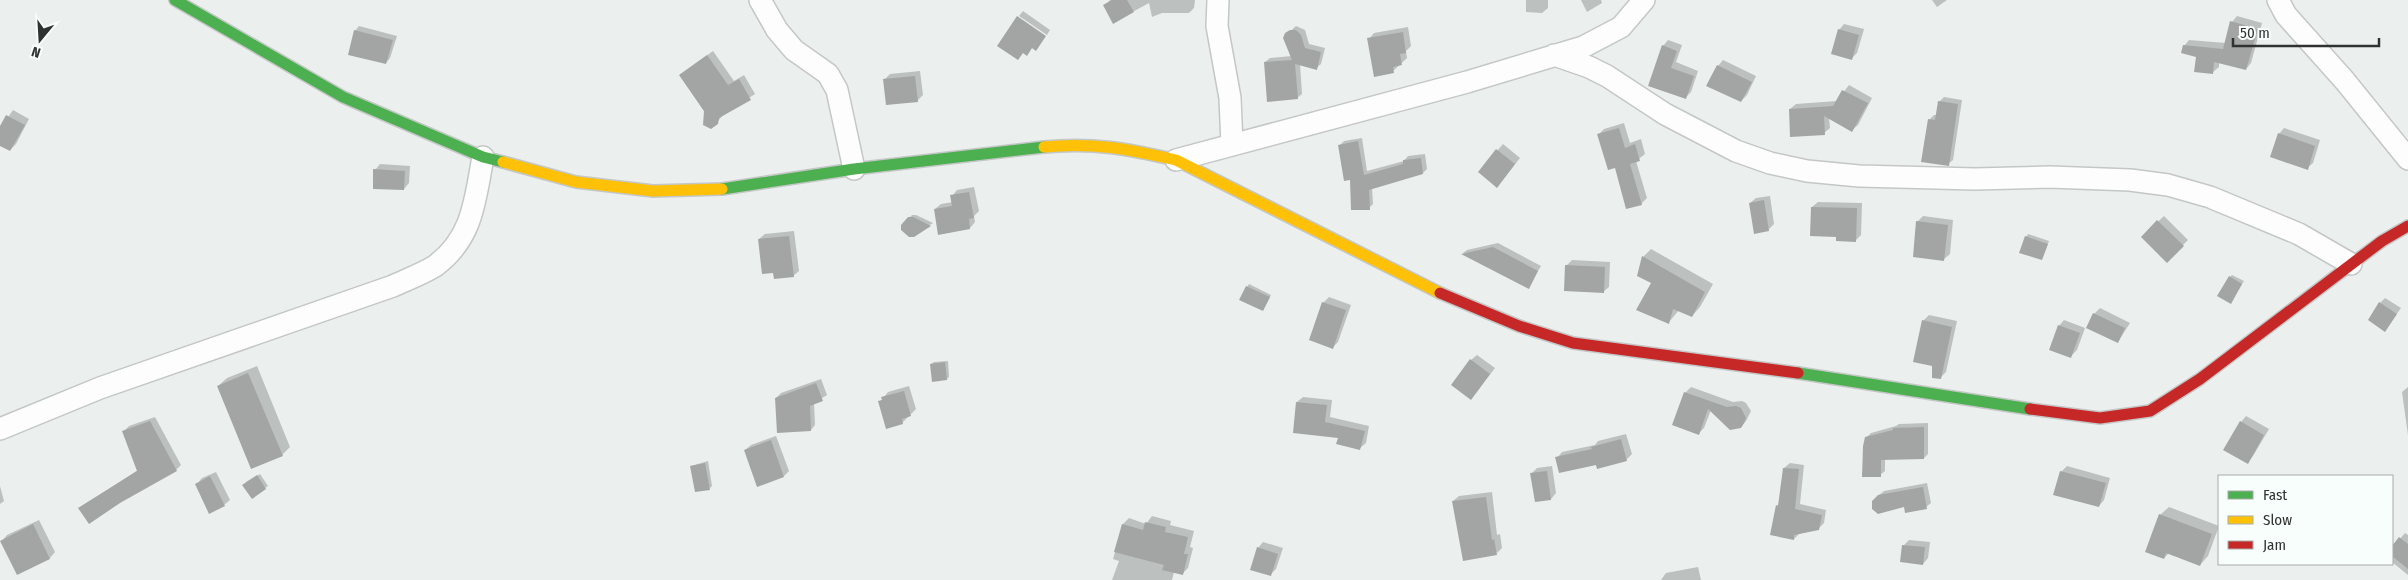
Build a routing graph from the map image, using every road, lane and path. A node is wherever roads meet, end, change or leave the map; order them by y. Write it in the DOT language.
graph roads {
  1 [pos="175,0"];
  2 [pos="760,0"];
  3 [pos="1218,0"];
  4 [pos="1644,0"];
  5 [pos="2278,0"];
  6 [pos="1554,56"];
  7 [pos="1232,145"];
  8 [pos="484,156"];
  9 [pos="2408,159"];
  10 [pos="1176,160"];
  11 [pos="854,169"];
  12 [pos="2408,226"];
  13 [pos="2351,264"];
  14 [pos="0,429"];
  1 -- 8 [label="street"];
  2 -- 11 [label="street"];
  3 -- 7 [label="street"];
  4 -- 6 [label="street"];
  5 -- 9 [label="street"];
  6 -- 7 [label="street"];
  6 -- 13 [label="street"];
  7 -- 10 [label="street"];
  8 -- 11 [label="street"];
  8 -- 14 [label="street"];
  10 -- 11 [label="street"];
  10 -- 13 [label="street"];
  12 -- 13 [label="street"];
}
